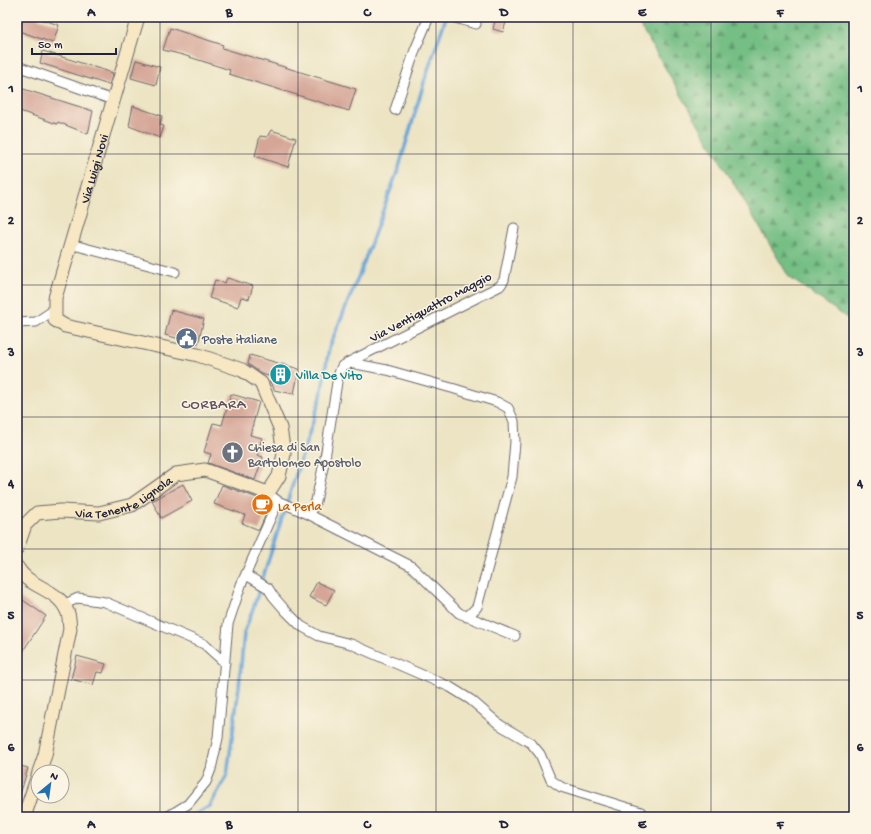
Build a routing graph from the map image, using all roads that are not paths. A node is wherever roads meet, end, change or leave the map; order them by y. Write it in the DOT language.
graph roads {
  1 [pos="138,17"];
  2 [pos="429,17"];
  3 [pos="452,17"];
  4 [pos="476,24"];
  5 [pos="17,66"];
  6 [pos="113,100"];
  7 [pos="395,110"];
  8 [pos="514,228"];
  9 [pos="70,244"];
  10 [pos="175,272"];
  11 [pos="54,315"];
  12 [pos="17,323"];
  13 [pos="346,365"];
  14 [pos="273,497"];
  15 [pos="310,515"];
  16 [pos="17,548"];
  17 [pos="17,567"];
  18 [pos="246,575"];
  19 [pos="63,605"];
  20 [pos="467,617"];
  21 [pos="515,636"];
  22 [pos="225,663"];
  23 [pos="42,764"];
  24 [pos="30,799"];
  25 [pos="641,812"];
  26 [pos="24,817"];
  27 [pos="168,817"];
  1 -- 6 [label="main road, Via Luigi Novi"];
  2 -- 7 [label="street"];
  3 -- 4 [label="street"];
  5 -- 6 [label="street"];
  6 -- 9 [label="main road, Via Luigi Novi"];
  8 -- 13 [label="street, Via Ventiquattro Maggio"];
  9 -- 10 [label="street"];
  9 -- 11 [label="main road, Via Luigi Novi"];
  11 -- 12 [label="street"];
  11 -- 14 [label="main road"];
  13 -- 15 [label="street"];
  13 -- 20 [label="street"];
  14 -- 15 [label="street"];
  14 -- 16 [label="main road, Via Tenente Lignola"];
  14 -- 18 [label="street"];
  15 -- 20 [label="street"];
  17 -- 19 [label="main road"];
  18 -- 22 [label="street"];
  18 -- 25 [label="street"];
  19 -- 22 [label="street"];
  19 -- 23 [label="main road"];
  20 -- 21 [label="street"];
  22 -- 27 [label="street"];
  24 -- 26 [label="main road"];
}
